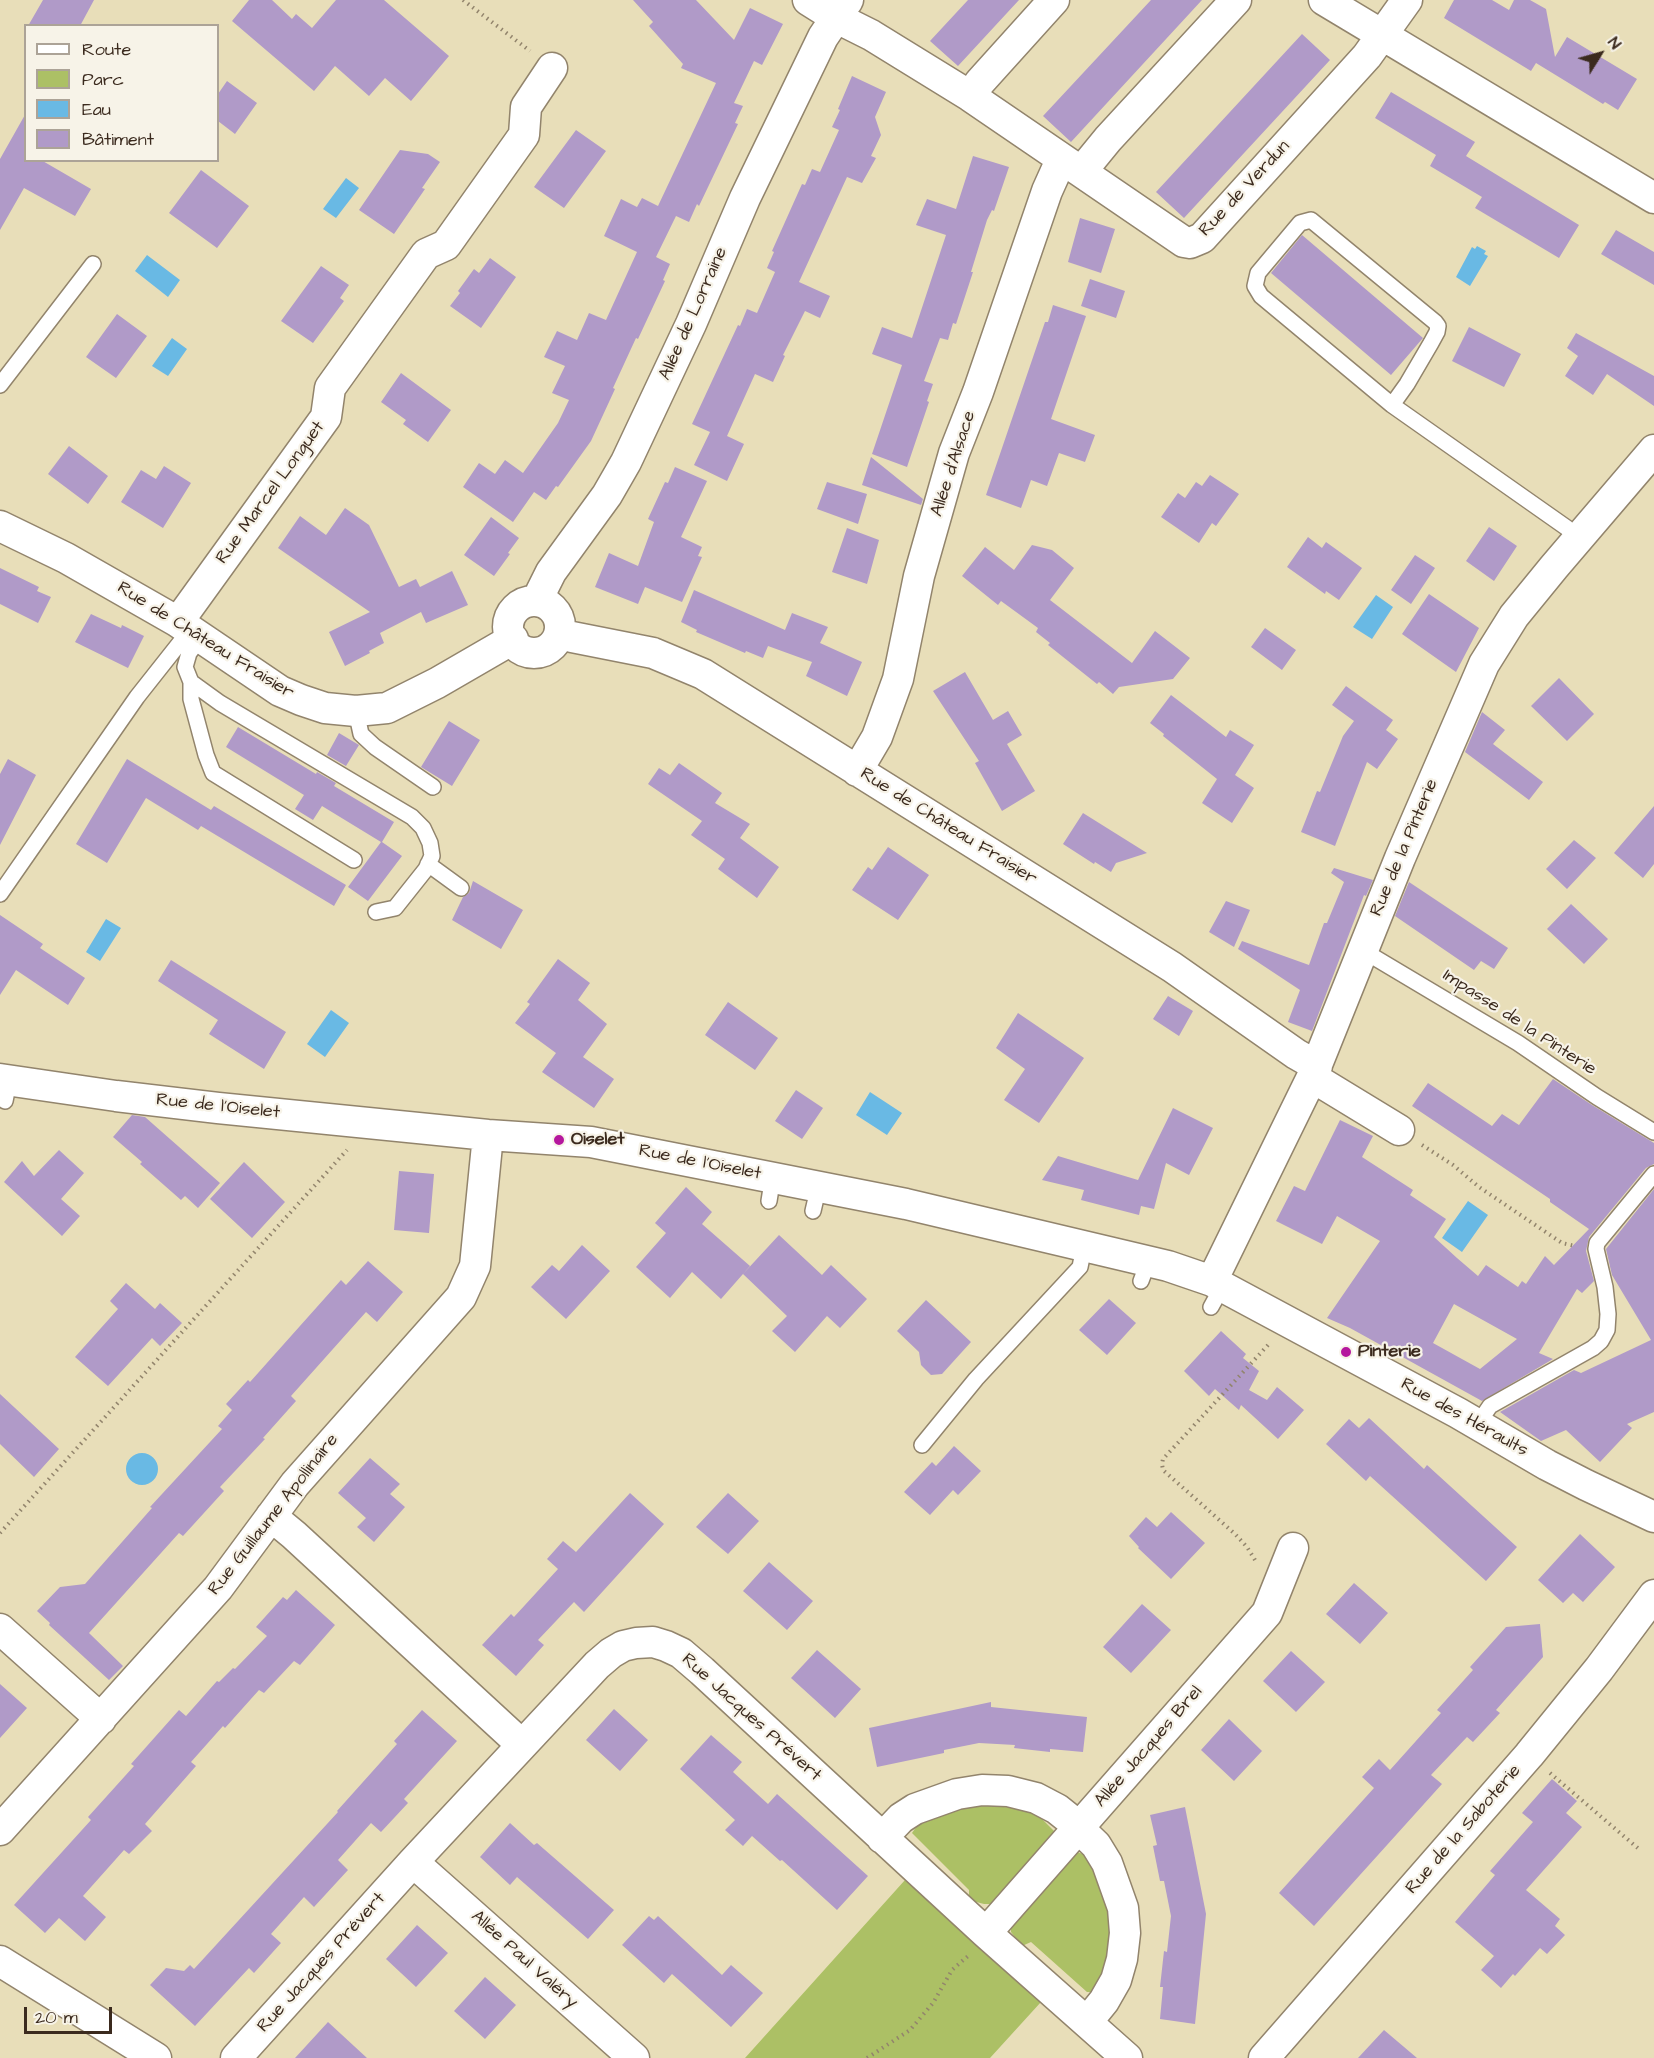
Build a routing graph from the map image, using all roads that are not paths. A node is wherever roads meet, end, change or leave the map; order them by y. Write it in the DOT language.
graph roads {
  1 [pos="808,0"];
  2 [pos="1054,0"];
  3 [pos="1236,0"];
  4 [pos="1324,0"];
  5 [pos="1407,0"];
  6 [pos="842,9"];
  7 [pos="1382,34"];
  8 [pos="552,68"];
  9 [pos="970,96"];
  10 [pos="1073,167"];
  11 [pos="1654,198"];
  12 [pos="93,264"];
  13 [pos="0,385"];
  14 [pos="1392,405"];
  15 [pos="1654,450"];
  16 [pos="0,526"];
  17 [pos="1578,539"];
  18 [pos="540,601"];
  19 [pos="190,630"];
  20 [pos="560,633"];
  21 [pos="513,639"];
  22 [pos="191,682"];
  23 [pos="356,711"];
  24 [pos="857,771"];
  25 [pos="433,787"];
  26 [pos="354,860"];
  27 [pos="428,864"];
  28 [pos="462,888"];
  29 [pos="0,894"];
  30 [pos="376,912"];
  31 [pos="1362,950"];
  32 [pos="1314,1072"];
  33 [pos="5,1087"];
  34 [pos="1399,1130"];
  35 [pos="1654,1132"];
  36 [pos="488,1135"];
  37 [pos="1654,1174"];
  38 [pos="1084,1246"];
  39 [pos="1215,1291"];
  40 [pos="1477,1425"];
  41 [pos="922,1445"];
  42 [pos="271,1516"];
  43 [pos="1654,1517"];
  44 [pos="1293,1548"];
  45 [pos="1654,1595"];
  46 [pos="0,1629"];
  47 [pos="101,1719"];
  48 [pos="522,1745"];
  49 [pos="1078,1827"];
  50 [pos="0,1830"];
  51 [pos="882,1838"];
  52 [pos="413,1862"];
  53 [pos="986,1933"];
  54 [pos="0,1960"];
  55 [pos="1087,2022"];
  56 [pos="156,2058"];
  57 [pos="236,2058"];
  58 [pos="634,2058"];
  59 [pos="1127,2058"];
  60 [pos="1264,2058"];
  1 -- 6 [label="street, Rue de Verdun"];
  2 -- 9 [label="street"];
  3 -- 10 [label="street"];
  4 -- 7 [label="street"];
  5 -- 7 [label="street, Rue de Verdun"];
  6 -- 9 [label="street, Rue de Verdun"];
  6 -- 18 [label="street, Allée de Lorraine"];
  7 -- 10 [label="street, Rue de Verdun"];
  7 -- 11 [label="street"];
  8 -- 19 [label="street, Rue Marcel Longuet"];
  9 -- 10 [label="street, Rue de Verdun"];
  10 -- 24 [label="street, Allée d'Alsace"];
  12 -- 13 [label="lane"];
  14 -- 14 [label="lane"];
  14 -- 17 [label="lane"];
  15 -- 17 [label="street, Rue de la Pinterie"];
  16 -- 19 [label="street, Rue de Château Fraisier"];
  17 -- 31 [label="street, Rue de la Pinterie"];
  18 -- 20 [label="street"];
  18 -- 21 [label="street"];
  19 -- 22 [label="lane"];
  19 -- 23 [label="street, Rue de Château Fraisier"];
  19 -- 29 [label="lane"];
  20 -- 21 [label="street"];
  20 -- 24 [label="street, Rue de Château Fraisier"];
  21 -- 23 [label="street, Rue de Château Fraisier"];
  22 -- 26 [label="lane"];
  22 -- 27 [label="lane"];
  23 -- 25 [label="lane"];
  24 -- 32 [label="street, Rue de Château Fraisier"];
  27 -- 28 [label="lane"];
  27 -- 30 [label="lane"];
  31 -- 32 [label="street, Rue de la Pinterie"];
  31 -- 35 [label="lane, Impasse de la Pinterie"];
  32 -- 34 [label="street, Rue de Château Fraisier"];
  32 -- 39 [label="street, Rue de la Pinterie"];
  33 -- 36 [label="street, Rue de l'Oiselet"];
  36 -- 38 [label="street, Rue de l'Oiselet"];
  36 -- 42 [label="street, Rue Guillaume Apollinaire"];
  37 -- 40 [label="lane"];
  38 -- 39 [label="street, Rue de l'Oiselet"];
  38 -- 41 [label="lane"];
  39 -- 40 [label="street, Rue des Héraults"];
  40 -- 43 [label="street, Rue des Héraults"];
  42 -- 47 [label="street, Rue Guillaume Apollinaire"];
  42 -- 48 [label="street"];
  44 -- 49 [label="street, Allée Jacques Brel"];
  45 -- 60 [label="street, Rue de la Saboterie"];
  46 -- 47 [label="street"];
  47 -- 50 [label="street, Rue Guillaume Apollinaire"];
  48 -- 51 [label="street, Rue Jacques Prévert"];
  48 -- 52 [label="street, Rue Jacques Prévert"];
  49 -- 51 [label="street"];
  49 -- 53 [label="street, Allée Jacques Brel"];
  49 -- 55 [label="street"];
  51 -- 53 [label="street, Rue Jacques Prévert"];
  52 -- 57 [label="street, Rue Jacques Prévert"];
  52 -- 58 [label="street, Allée Paul Valéry"];
  53 -- 55 [label="street, Rue Jacques Prévert"];
  54 -- 56 [label="street"];
  55 -- 59 [label="street, Rue Jacques Prévert"];
}
